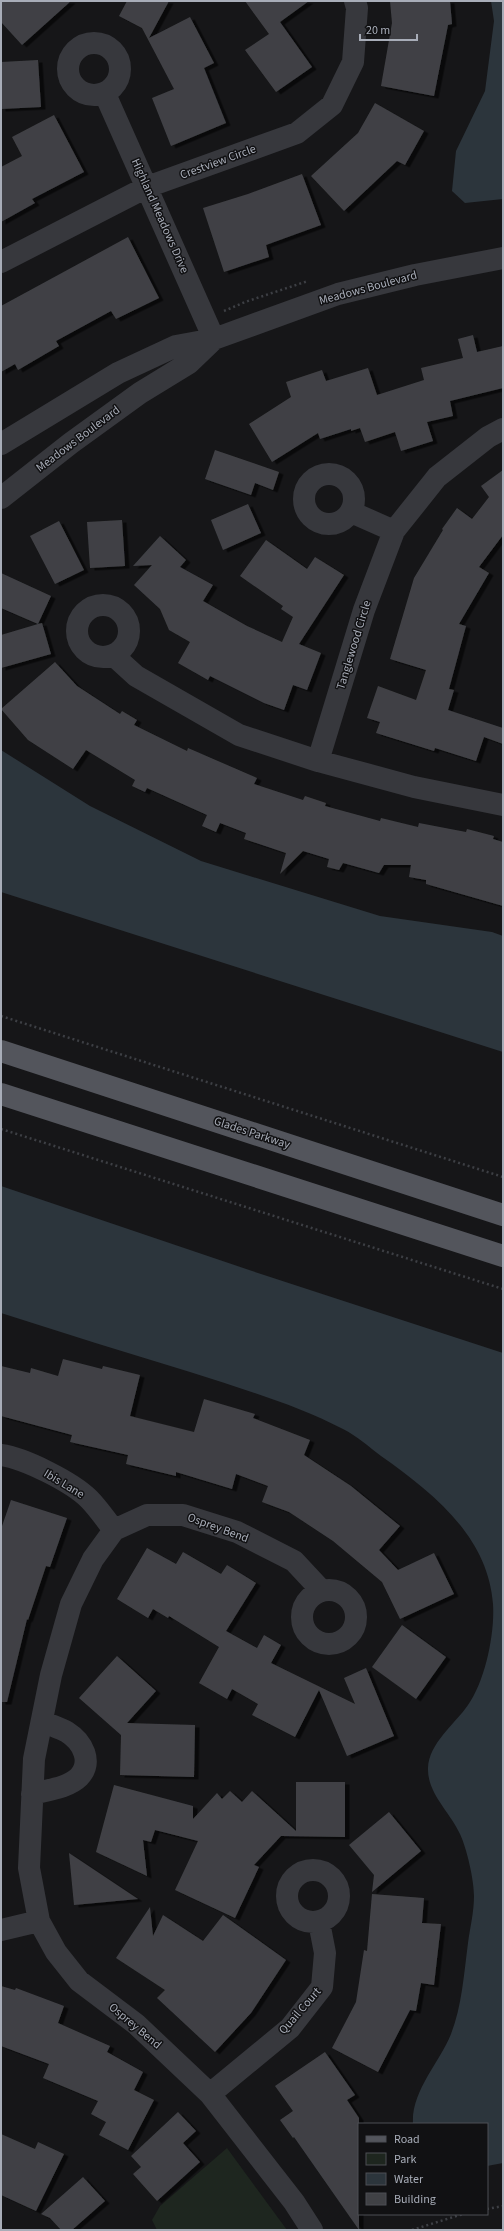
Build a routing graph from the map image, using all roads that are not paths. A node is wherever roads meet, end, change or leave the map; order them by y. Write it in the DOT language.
graph roads {
  1 [pos="355,1"];
  2 [pos="105,94"];
  3 [pos="147,188"];
  4 [pos="503,258"];
  5 [pos="1,262"];
  6 [pos="214,339"];
  7 [pos="503,429"];
  8 [pos="1,444"];
  9 [pos="1,498"];
  10 [pos="351,512"];
  11 [pos="394,531"];
  12 [pos="113,655"];
  13 [pos="318,761"];
  14 [pos="503,805"];
  15 [pos="1,1052"];
  16 [pos="1,1094"];
  17 [pos="503,1215"];
  18 [pos="503,1256"];
  19 [pos="1,1455"];
  20 [pos="114,1530"];
  21 [pos="321,1590"];
  22 [pos="42,1721"];
  23 [pos="32,1794"];
  24 [pos="39,1921"];
  25 [pos="319,1922"];
  26 [pos="1,1930"];
  27 [pos="210,2094"];
  28 [pos="312,2230"];
  1 -- 3 [label="street, Crestview Circle"];
  2 -- 3 [label="street, Highland Meadows Drive"];
  3 -- 5 [label="street, Crestview Circle"];
  3 -- 6 [label="street, Highland Meadows Drive"];
  4 -- 6 [label="street, Meadows Boulevard"];
  6 -- 8 [label="street, Meadows Boulevard"];
  6 -- 9 [label="street, Meadows Boulevard"];
  7 -- 11 [label="street, Tanglewood Circle"];
  10 -- 11 [label="street"];
  11 -- 13 [label="street, Tanglewood Circle"];
  12 -- 13 [label="street"];
  13 -- 14 [label="street"];
  15 -- 17 [label="main road, Glades Parkway"];
  16 -- 18 [label="main road"];
  19 -- 20 [label="street, Ibis Lane"];
  20 -- 21 [label="street, Osprey Bend"];
  20 -- 22 [label="street, Osprey Bend"];
  22 -- 23 [label="street, Osprey Bend"];
  22 -- 23 [label="street"];
  23 -- 24 [label="street, Osprey Bend"];
  24 -- 26 [label="street"];
  24 -- 27 [label="street, Osprey Bend"];
  25 -- 27 [label="street, Quail Court"];
  27 -- 28 [label="street, Osprey Bend"];
}
